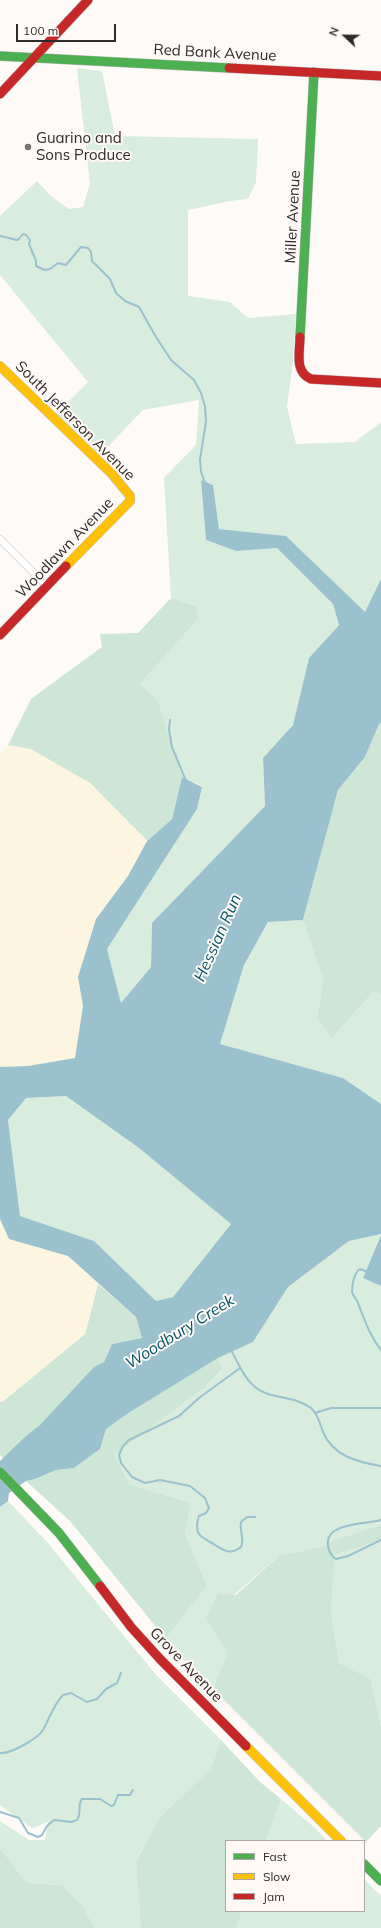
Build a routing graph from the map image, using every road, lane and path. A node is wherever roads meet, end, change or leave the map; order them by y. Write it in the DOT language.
graph roads {
  1 [pos="88,0"];
  2 [pos="0,56"];
  3 [pos="34,57"];
  4 [pos="314,72"];
  5 [pos="381,76"];
  6 [pos="0,94"];
  7 [pos="0,366"];
  8 [pos="381,383"];
  9 [pos="130,496"];
  10 [pos="0,539"];
  11 [pos="47,586"];
  12 [pos="0,635"];
  13 [pos="0,1472"];
  14 [pos="340,1840"];
  15 [pos="365,1865"];
  16 [pos="381,1881"];
  1 -- 3 [label="street"];
  2 -- 3 [label="street, Red Bank Avenue"];
  3 -- 4 [label="street, Red Bank Avenue"];
  3 -- 6 [label="street"];
  4 -- 5 [label="street, Red Bank Avenue"];
  4 -- 8 [label="street, Miller Avenue"];
  7 -- 9 [label="street, South Jefferson Avenue"];
  9 -- 11 [label="street, Woodlawn Avenue"];
  10 -- 11 [label="street"];
  11 -- 12 [label="street, Woodlawn Avenue"];
  13 -- 14 [label="street, Grove Avenue"];
  15 -- 16 [label="street"];
}
